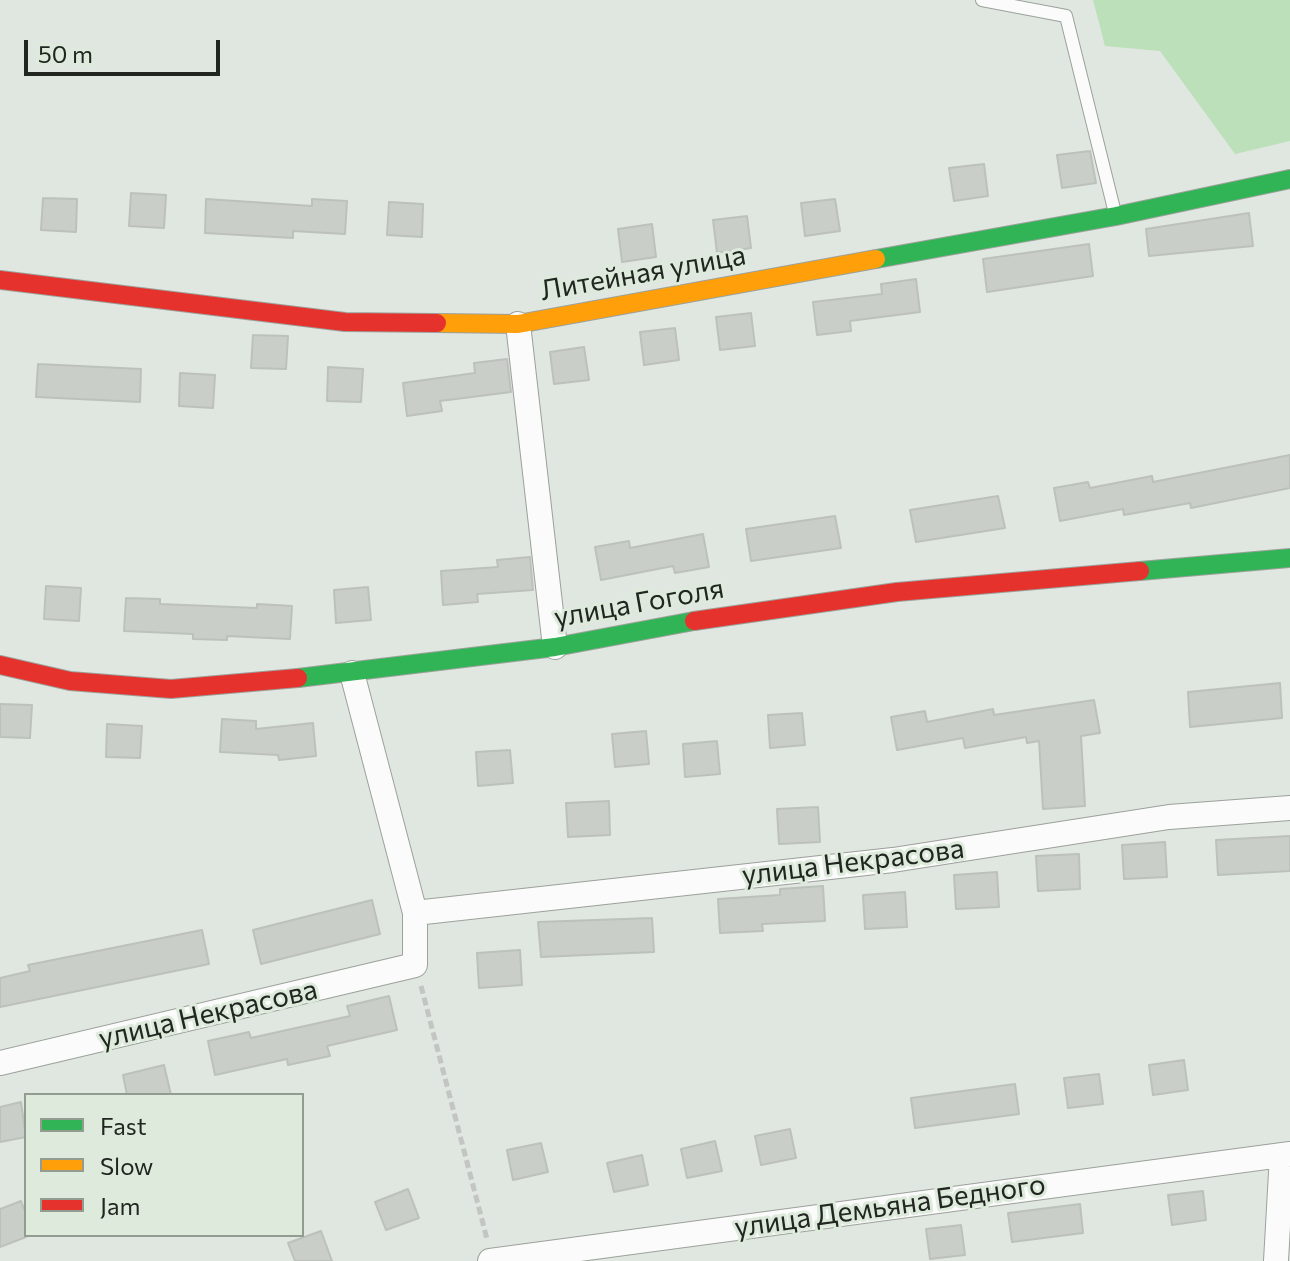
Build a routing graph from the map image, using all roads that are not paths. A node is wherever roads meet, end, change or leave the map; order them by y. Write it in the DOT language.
graph roads {
  1 [pos="982,0"];
  2 [pos="1290,179"];
  3 [pos="1116,216"];
  4 [pos="0,280"];
  5 [pos="518,324"];
  6 [pos="1290,558"];
  7 [pos="555,647"];
  8 [pos="0,665"];
  9 [pos="352,673"];
  10 [pos="1290,808"];
  11 [pos="415,913"];
  12 [pos="0,1063"];
  13 [pos="1286,1155"];
  14 [pos="492,1260"];
  15 [pos="1276,1261"];
  1 -- 3 [label="lane"];
  2 -- 3 [label="street, Литейная улица"];
  3 -- 5 [label="street, Литейная улица"];
  4 -- 5 [label="street, Литейная улица"];
  5 -- 7 [label="street"];
  6 -- 7 [label="street, улица Гоголя"];
  7 -- 9 [label="street, улица Гоголя"];
  8 -- 9 [label="street, улица Гоголя"];
  9 -- 11 [label="street"];
  10 -- 11 [label="street, улица Некрасова"];
  11 -- 12 [label="street, улица Некрасова"];
  13 -- 14 [label="street, улица Демьяна Бедного"];
  13 -- 15 [label="street"];
}
